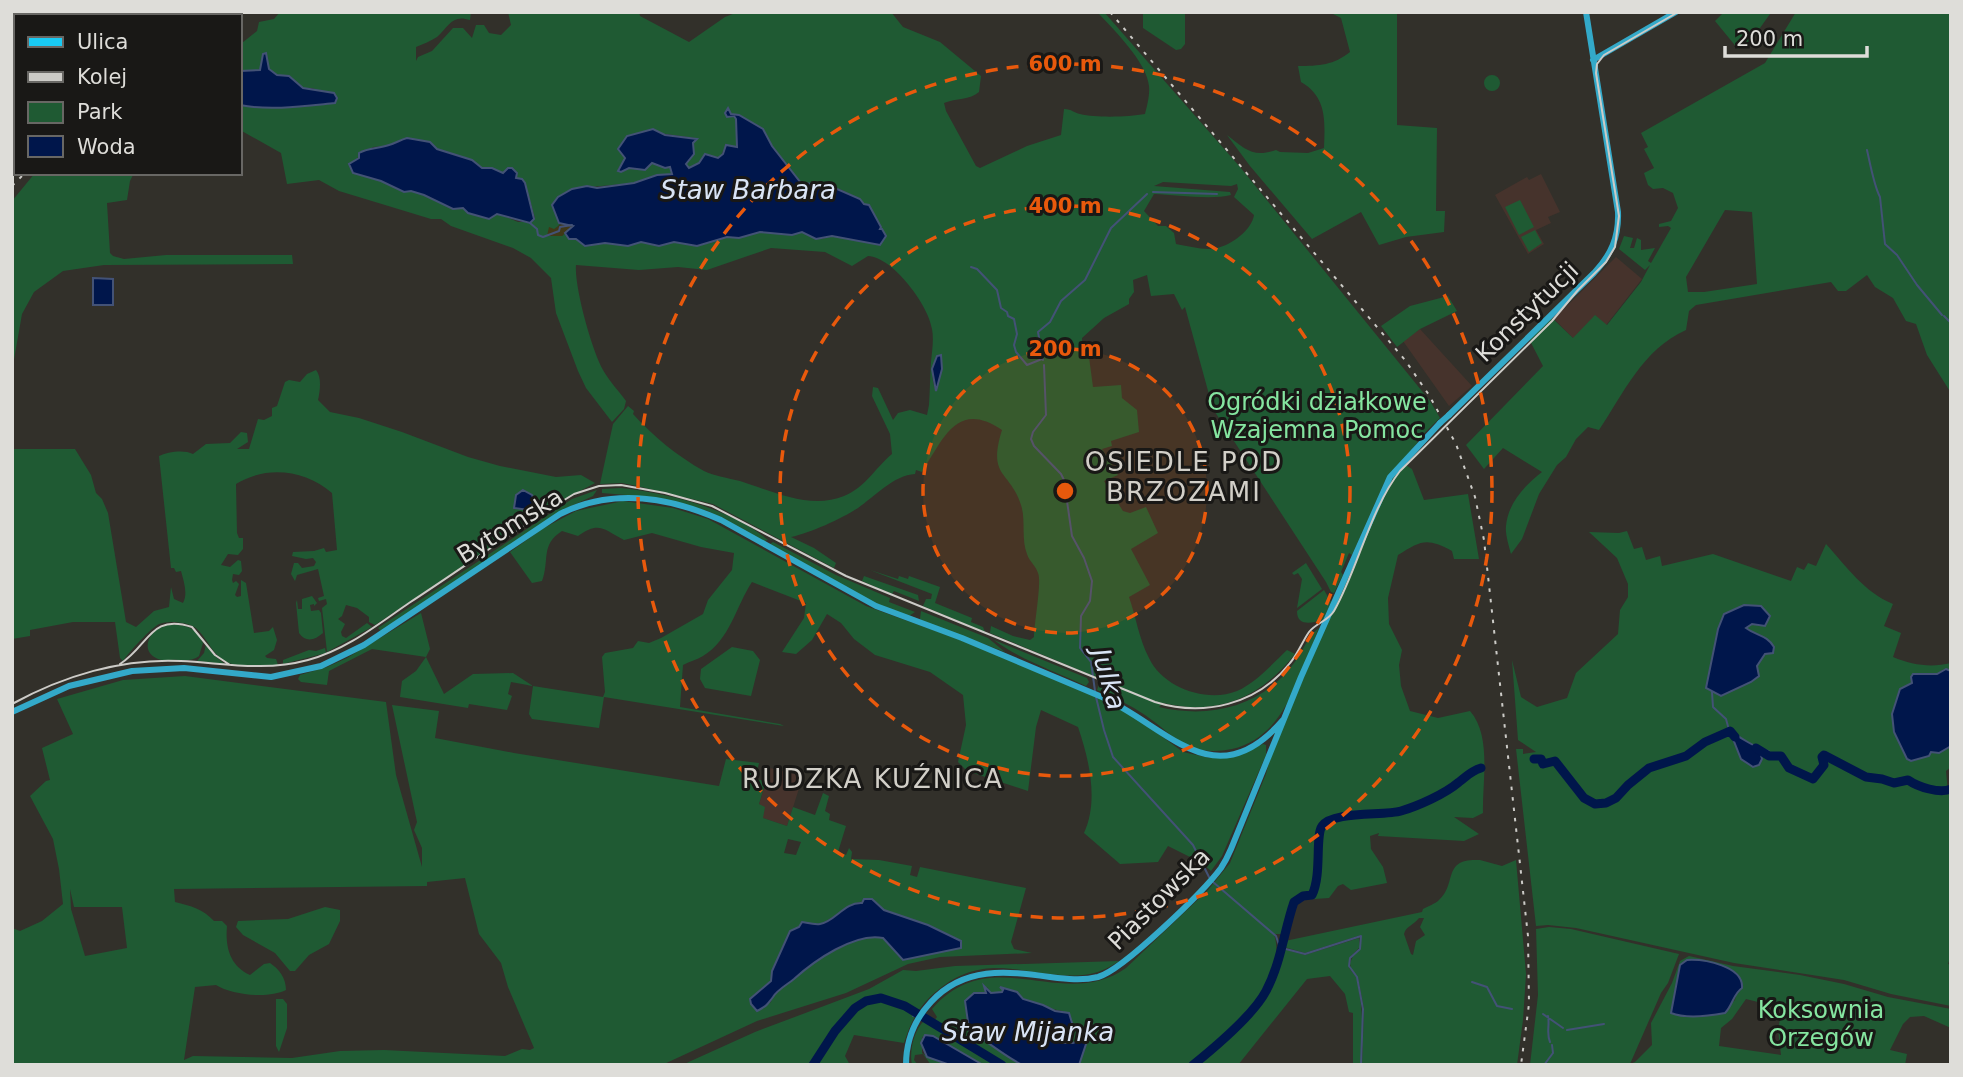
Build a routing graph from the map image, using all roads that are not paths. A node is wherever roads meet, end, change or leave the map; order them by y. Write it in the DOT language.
graph roads {
  1 [pos="1586,12"];
  2 [pos="1676,12"];
  3 [pos="1593,60"];
  4 [pos="12,712"];
  5 [pos="1283,720"];
  6 [pos="906,1065"];
  1 -- 3 [label="street, Konstytucji"];
  2 -- 3 [label="street"];
  3 -- 5 [label="street, Konstytucji, bridge"];
  4 -- 5 [label="street, Bytomska"];
  5 -- 6 [label="street, Piastowska"];
}
